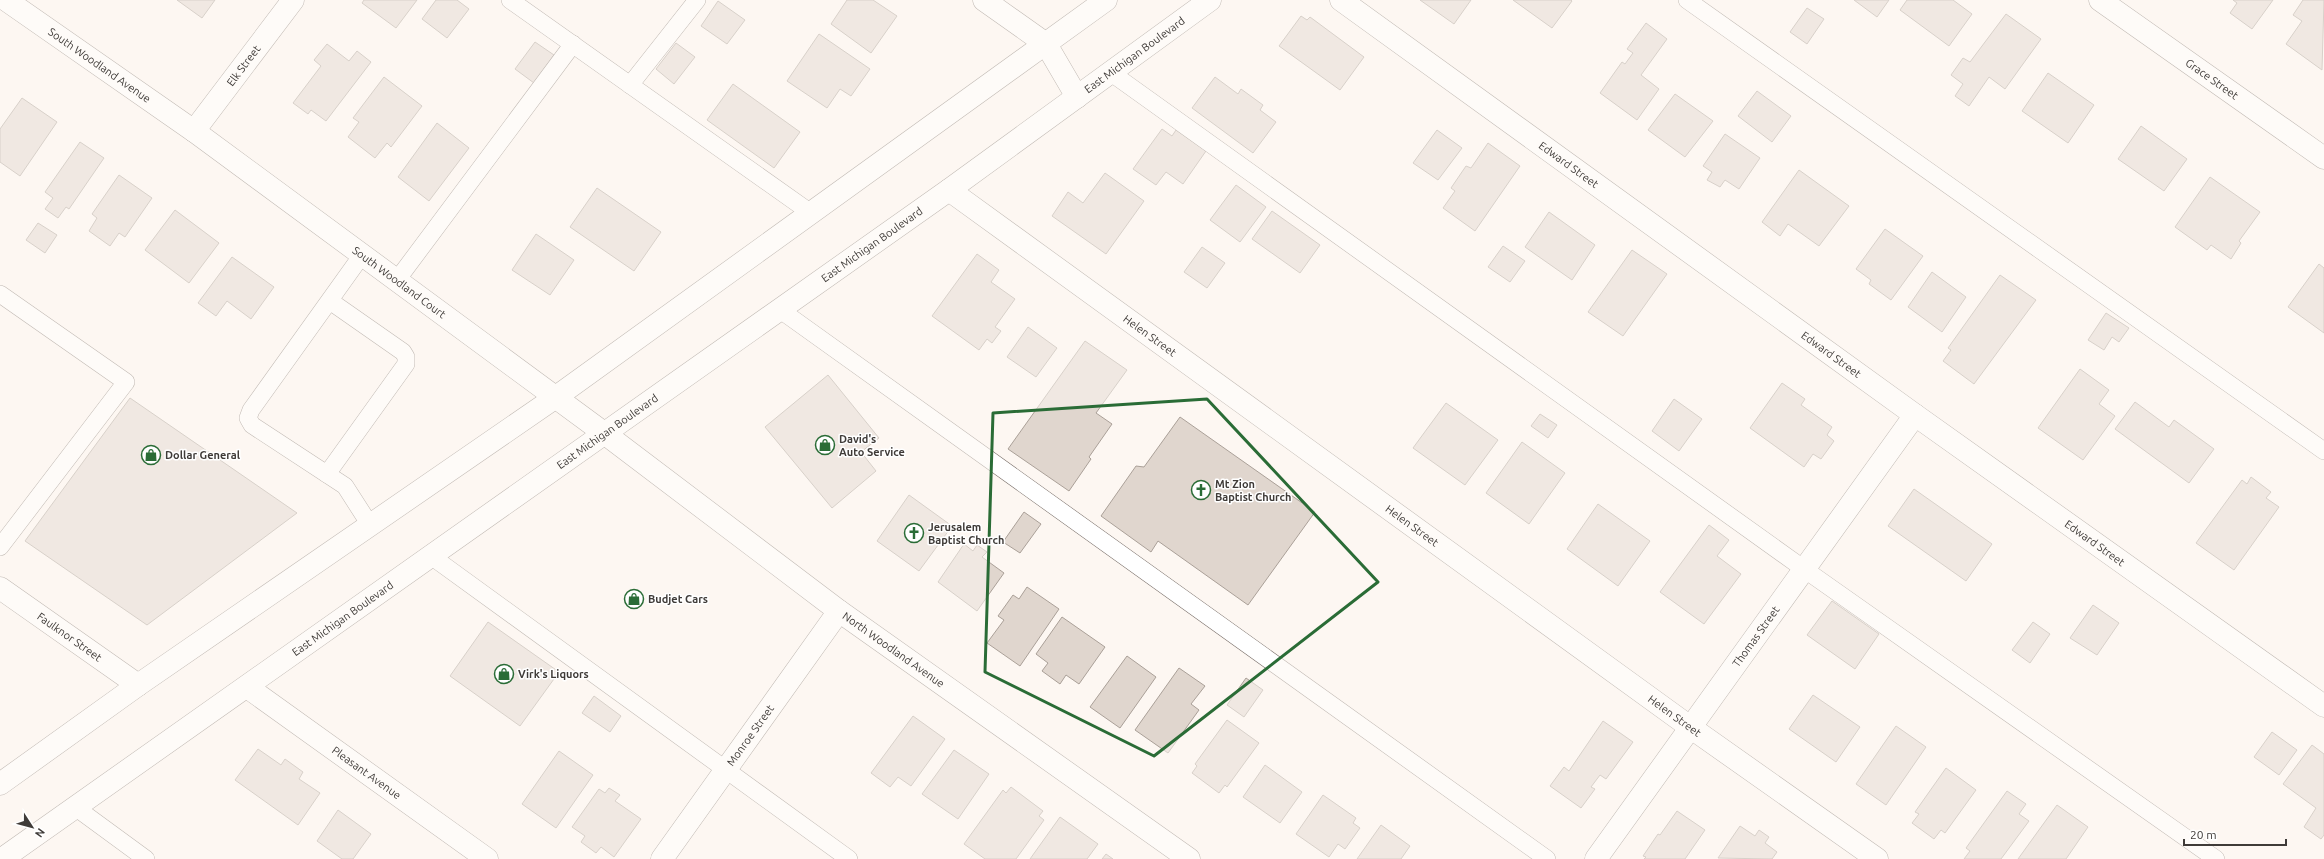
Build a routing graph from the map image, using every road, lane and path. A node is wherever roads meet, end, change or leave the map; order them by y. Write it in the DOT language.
graph roads {
  1 [pos="6,0"];
  2 [pos="293,0"];
  3 [pos="510,0"];
  4 [pos="697,0"];
  5 [pos="984,0"];
  6 [pos="1106,0"];
  7 [pos="1210,0"];
  8 [pos="1341,0"];
  9 [pos="1687,0"];
  10 [pos="2100,0"];
  11 [pos="573,44"];
  12 [pos="1046,44"];
  13 [pos="1110,72"];
  14 [pos="630,85"];
  15 [pos="1077,97"];
  16 [pos="194,131"];
  17 [pos="2324,158"];
  18 [pos="949,190"];
  19 [pos="811,213"];
  20 [pos="362,255"];
  21 [pos="397,280"];
  22 [pos="0,294"];
  23 [pos="330,301"];
  24 [pos="779,309"];
  25 [pos="556,397"];
  26 [pos="1915,415"];
  27 [pos="604,433"];
  28 [pos="2324,451"];
  29 [pos="327,474"];
  30 [pos="370,525"];
  31 [pos="0,547"];
  32 [pos="431,556"];
  33 [pos="1804,569"];
  34 [pos="0,588"];
  35 [pos="839,611"];
  36 [pos="138,685"];
  37 [pos="247,687"];
  38 [pos="2324,706"];
  39 [pos="1690,727"];
  40 [pos="725,770"];
  41 [pos="0,784"];
  42 [pos="75,807"];
  43 [pos="2,859"];
  44 [pos="146,859"];
  45 [pos="486,859"];
  46 [pos="662,859"];
  47 [pos="849,859"];
  48 [pos="1189,859"];
  49 [pos="1547,859"];
  50 [pos="1596,859"];
  51 [pos="1877,859"];
  52 [pos="2216,859"];
  1 -- 16 [label="street, South Woodland Avenue"];
  2 -- 16 [label="street, Elk Street"];
  3 -- 11 [label="lane"];
  4 -- 14 [label="lane"];
  5 -- 12 [label="street"];
  6 -- 12 [label="street"];
  7 -- 13 [label="street, East Michigan Boulevard"];
  8 -- 26 [label="street, Edward Street"];
  9 -- 28 [label="lane"];
  10 -- 17 [label="street, Grace Street"];
  11 -- 14 [label="lane"];
  11 -- 21 [label="lane"];
  12 -- 15 [label="street"];
  12 -- 19 [label="street"];
  13 -- 15 [label="street, East Michigan Boulevard"];
  13 -- 33 [label="lane"];
  14 -- 19 [label="lane"];
  15 -- 18 [label="street, East Michigan Boulevard"];
  16 -- 20 [label="street, South Woodland Court"];
  18 -- 24 [label="street, East Michigan Boulevard"];
  18 -- 39 [label="street, Helen Street"];
  19 -- 25 [label="street"];
  20 -- 21 [label="street, South Woodland Court"];
  20 -- 23 [label="lane"];
  21 -- 25 [label="street, South Woodland Court"];
  22 -- 31 [label="lane"];
  23 -- 29 [label="lane"];
  23 -- 29 [label="lane"];
  24 -- 27 [label="street, East Michigan Boulevard"];
  24 -- 49 [label="lane"];
  25 -- 27 [label="street, South Woodland Court"];
  25 -- 30 [label="street"];
  26 -- 33 [label="street, Thomas Street"];
  26 -- 38 [label="street, Edward Street"];
  27 -- 32 [label="street, East Michigan Boulevard"];
  27 -- 35 [label="street, North Woodland Avenue"];
  29 -- 30 [label="lane"];
  30 -- 36 [label="street"];
  32 -- 37 [label="street, East Michigan Boulevard"];
  32 -- 40 [label="lane"];
  33 -- 39 [label="street, Thomas Street"];
  33 -- 52 [label="lane"];
  34 -- 36 [label="street, Faulknor Street"];
  35 -- 40 [label="street, Monroe Street"];
  35 -- 48 [label="street, North Woodland Avenue"];
  36 -- 41 [label="street"];
  37 -- 42 [label="street, East Michigan Boulevard"];
  37 -- 45 [label="street, Pleasant Avenue"];
  39 -- 50 [label="street, Thomas Street"];
  39 -- 51 [label="street, Helen Street"];
  40 -- 46 [label="street, Monroe Street"];
  40 -- 47 [label="lane"];
  42 -- 43 [label="street, East Michigan Boulevard"];
  42 -- 44 [label="lane"];
}
